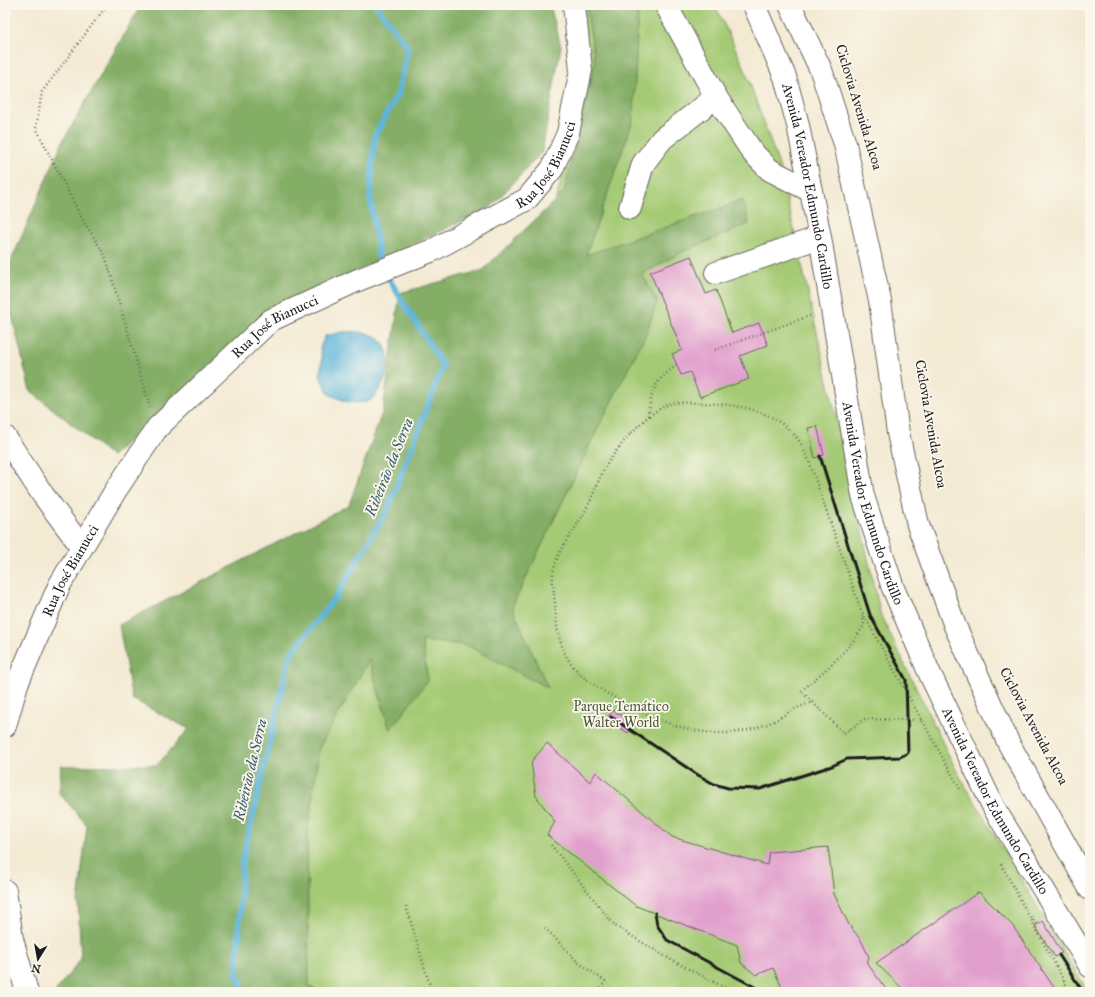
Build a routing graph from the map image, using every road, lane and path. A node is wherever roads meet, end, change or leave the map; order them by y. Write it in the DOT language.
graph roads {
  1 [pos="107,5"];
  2 [pos="574,5"];
  3 [pos="666,5"];
  4 [pos="754,5"];
  5 [pos="790,5"];
  6 [pos="716,97"];
  7 [pos="811,191"];
  8 [pos="630,208"];
  9 [pos="820,236"];
  10 [pos="716,272"];
  11 [pos="832,310"];
  12 [pos="715,350"];
  13 [pos="677,365"];
  14 [pos="648,416"];
  15 [pos="157,428"];
  16 [pos="5,437"];
  17 [pos="81,546"];
  18 [pos="861,610"];
  19 [pos="812,702"];
  20 [pos="5,726"];
  21 [pos="551,845"];
  22 [pos="1090,889"];
  23 [pos="5,891"];
  24 [pos="406,906"];
  25 [pos="1028,914"];
  26 [pos="1038,924"];
  27 [pos="545,928"];
  28 [pos="1090,966"];
  29 [pos="27,992"];
  30 [pos="432,992"];
  31 [pos="600,992"];
  32 [pos="733,992"];
  1 -- 15 [label="path"];
  2 -- 15 [label="main road, Rua José Bianucci"];
  3 -- 6 [label="main road"];
  4 -- 7 [label="main road, Avenida Vereador Edmundo Cardillo"];
  5 -- 22 [label="main road"];
  6 -- 7 [label="main road"];
  6 -- 8 [label="main road"];
  7 -- 9 [label="main road, Avenida Vereador Edmundo Cardillo"];
  9 -- 10 [label="main road"];
  9 -- 11 [label="main road, Avenida Vereador Edmundo Cardillo"];
  11 -- 12 [label="path"];
  11 -- 28 [label="main road, Avenida Vereador Edmundo Cardillo"];
  13 -- 14 [label="path"];
  14 -- 18 [label="path"];
  14 -- 19 [label="path"];
  15 -- 17 [label="main road, Rua José Bianucci"];
  16 -- 17 [label="main road"];
  17 -- 20 [label="main road, Rua José Bianucci"];
  18 -- 19 [label="path"];
  18 -- 19 [label="path"];
  21 -- 32 [label="path"];
  23 -- 29 [label="main road"];
  24 -- 30 [label="path"];
  25 -- 26 [label="path"];
  27 -- 31 [label="path"];
}
